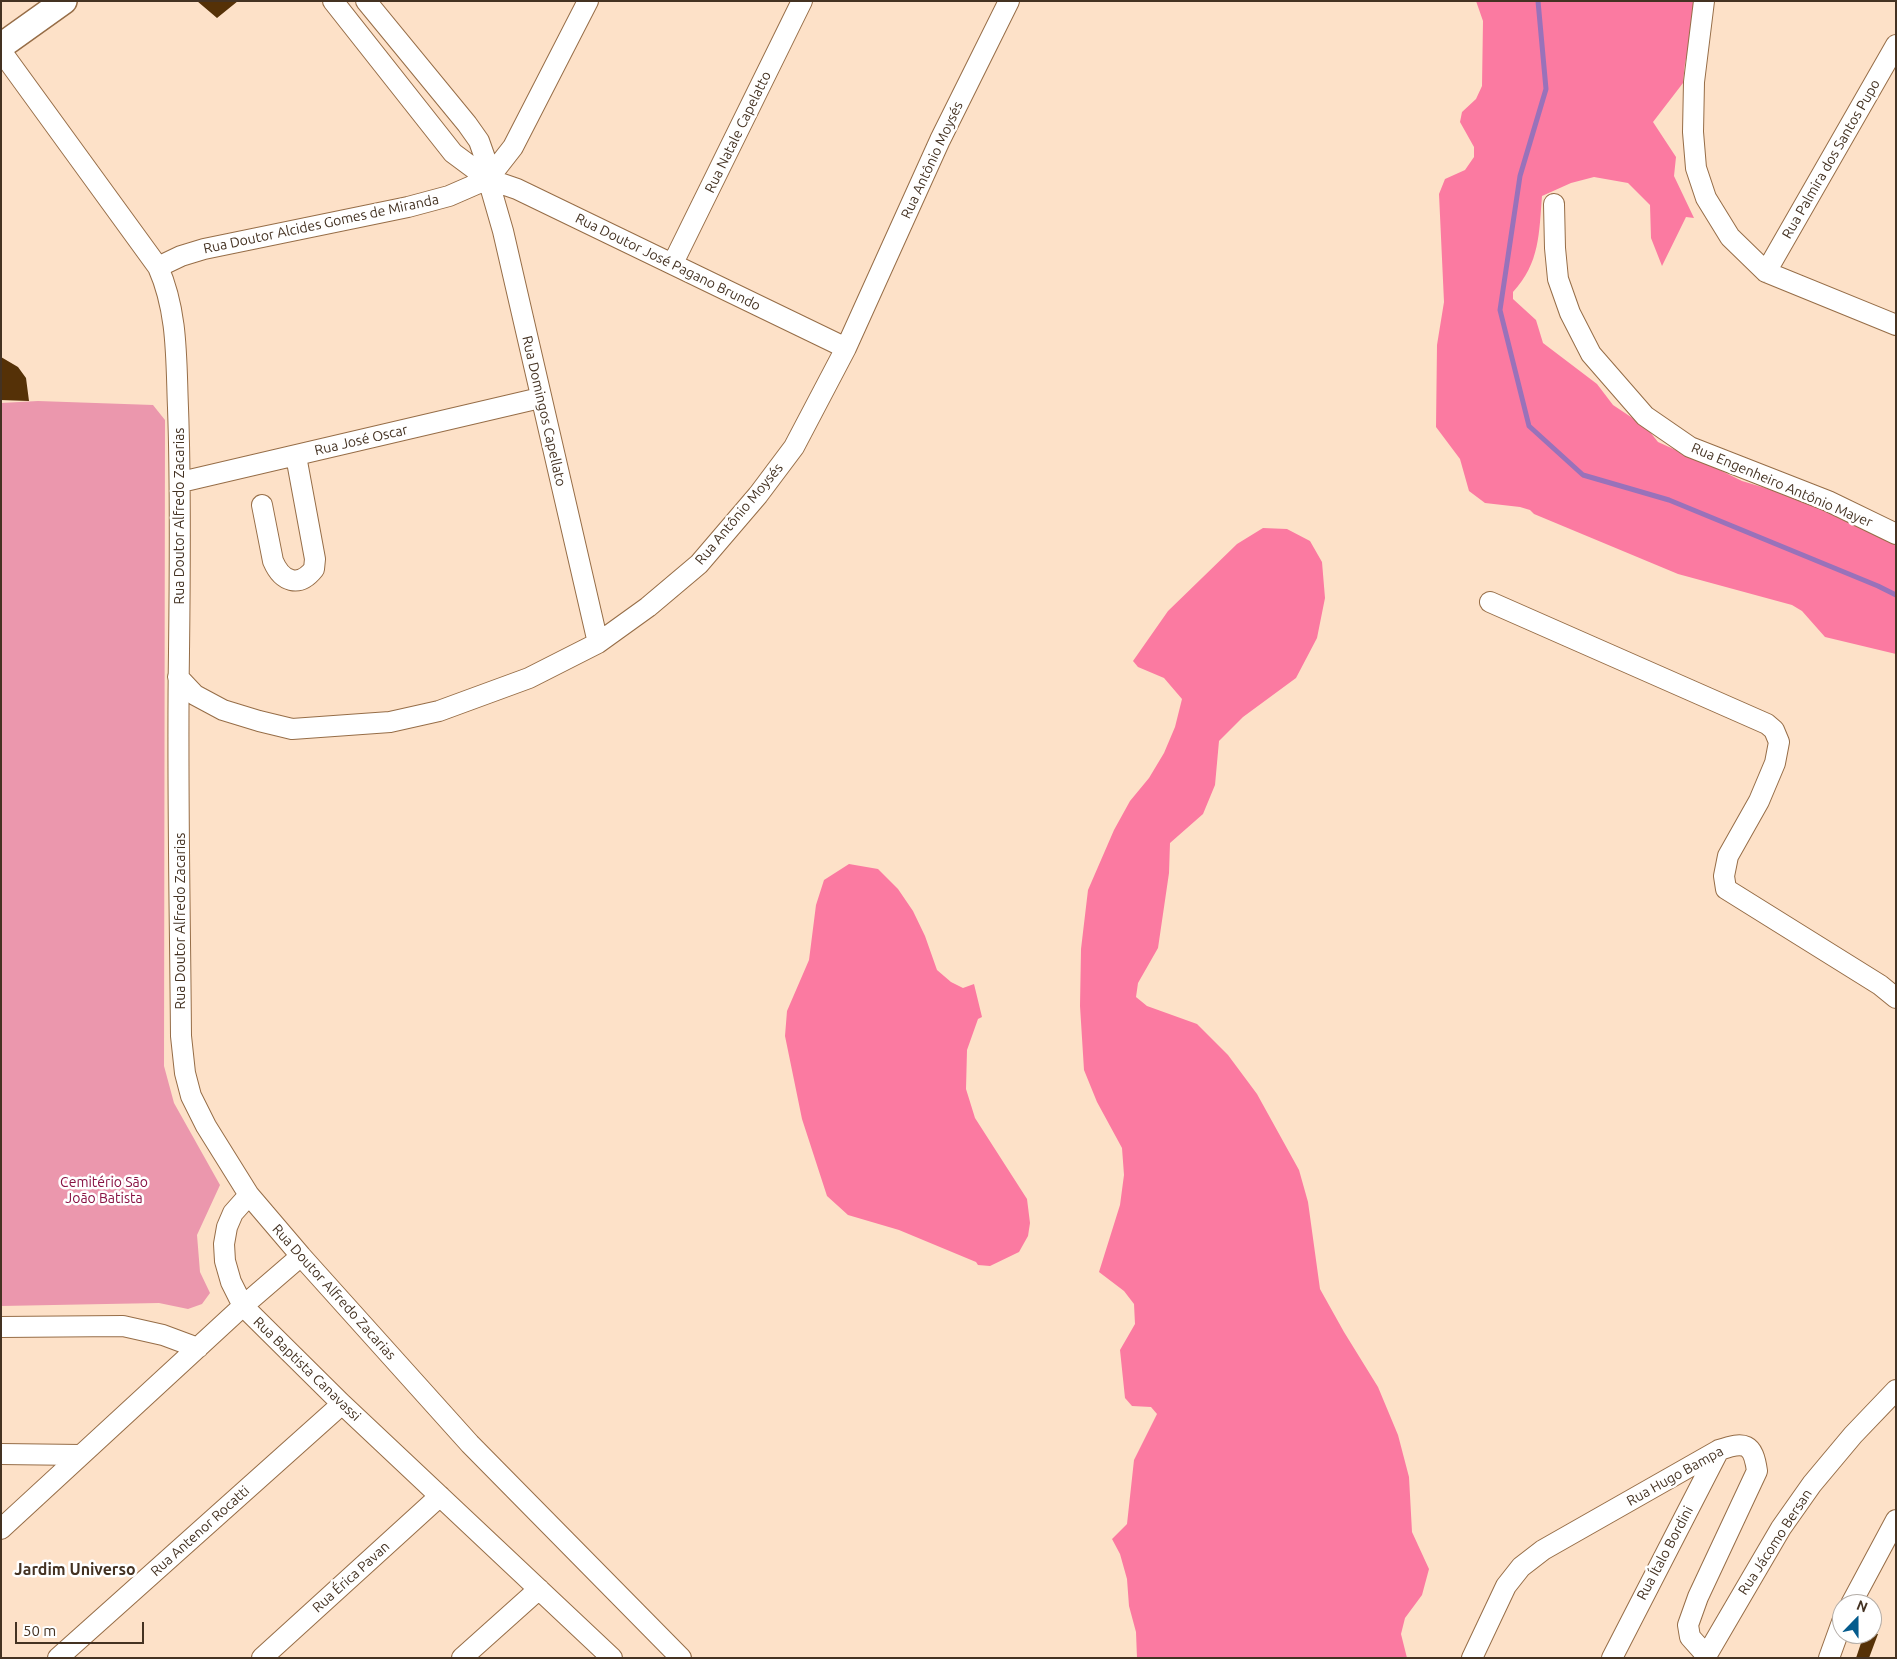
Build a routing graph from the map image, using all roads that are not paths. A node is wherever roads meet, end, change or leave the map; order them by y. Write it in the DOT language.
graph roads {
  1 [pos="64,1"];
  2 [pos="333,1"];
  3 [pos="366,1"];
  4 [pos="588,1"];
  5 [pos="802,1"];
  6 [pos="1009,1"];
  7 [pos="1704,1"];
  8 [pos="1896,45"];
  9 [pos="1,46"];
  10 [pos="1,51"];
  11 [pos="488,180"];
  12 [pos="1554,204"];
  13 [pos="673,263"];
  14 [pos="158,267"];
  15 [pos="1766,272"];
  16 [pos="1896,325"];
  17 [pos="846,348"];
  18 [pos="540,398"];
  19 [pos="296,456"];
  20 [pos="181,482"];
  21 [pos="262,505"];
  22 [pos="1896,534"];
  23 [pos="1490,602"];
  24 [pos="598,643"];
  25 [pos="178,677"];
  26 [pos="1896,998"];
  27 [pos="249,1195"];
  28 [pos="301,1256"];
  29 [pos="243,1306"];
  30 [pos="1,1327"];
  31 [pos="198,1348"];
  32 [pos="1896,1390"];
  33 [pos="342,1404"];
  34 [pos="1720,1450"];
  35 [pos="1,1454"];
  36 [pos="81,1455"];
  37 [pos="440,1496"];
  38 [pos="1896,1520"];
  39 [pos="1,1529"];
  40 [pos="539,1589"];
  41 [pos="1856,1594"];
  42 [pos="1834,1644"];
  43 [pos="1705,1656"];
  44 [pos="58,1658"];
  45 [pos="262,1658"];
  46 [pos="462,1658"];
  47 [pos="612,1658"];
  48 [pos="681,1658"];
  49 [pos="1472,1658"];
  50 [pos="1612,1658"];
  51 [pos="1829,1658"];
  1 -- 9 [label="main road"];
  2 -- 11 [label="street, Rua Doutor José Pagano Brundo"];
  3 -- 11 [label="street"];
  4 -- 11 [label="street"];
  5 -- 13 [label="street, Rua Natale Capelatto"];
  6 -- 17 [label="street, Rua Antônio Moysés"];
  7 -- 15 [label="street"];
  8 -- 15 [label="street, Rua Palmira dos Santos Pupo"];
  10 -- 14 [label="street, Rua Doutor Alfredo Zacarias"];
  11 -- 13 [label="street, Rua Doutor José Pagano Brundo"];
  11 -- 14 [label="street, Rua Doutor Alcides Gomes de Miranda"];
  11 -- 18 [label="street, Rua Domingos Capellato"];
  12 -- 22 [label="street, Rua Engenheiro Antônio Mayer"];
  13 -- 17 [label="street, Rua Doutor José Pagano Brundo"];
  14 -- 20 [label="street, Rua Doutor Alfredo Zacarias"];
  15 -- 16 [label="street"];
  17 -- 24 [label="street, Rua Antônio Moysés"];
  18 -- 19 [label="street, Rua José Oscar"];
  18 -- 24 [label="street, Rua Domingos Capellato"];
  19 -- 20 [label="street, Rua José Oscar"];
  19 -- 21 [label="street"];
  20 -- 25 [label="street, Rua Doutor Alfredo Zacarias"];
  23 -- 26 [label="street"];
  24 -- 25 [label="street, Rua Antônio Moysés"];
  25 -- 27 [label="street, Rua Doutor Alfredo Zacarias"];
  27 -- 28 [label="street, Rua Doutor Alfredo Zacarias"];
  27 -- 29 [label="street"];
  28 -- 29 [label="street"];
  28 -- 48 [label="street, Rua Doutor Alfredo Zacarias"];
  29 -- 31 [label="street, Rua Baptista Canavassi"];
  29 -- 33 [label="street, Rua Baptista Canavassi"];
  30 -- 31 [label="street"];
  31 -- 36 [label="street, Rua Baptista Canavassi"];
  32 -- 43 [label="street, Rua Jácomo Bersan"];
  33 -- 37 [label="street, Rua Baptista Canavassi"];
  33 -- 44 [label="street, Rua Antenor Rocatti"];
  34 -- 43 [label="street, Rua Hugo Bampa"];
  34 -- 49 [label="street, Rua Hugo Bampa"];
  34 -- 50 [label="street, Rua Ítalo Bordini"];
  35 -- 36 [label="street"];
  36 -- 39 [label="street, Rua Baptista Canavassi"];
  37 -- 40 [label="street, Rua Baptista Canavassi"];
  37 -- 45 [label="street, Rua Érica Pavan"];
  38 -- 41 [label="street"];
  40 -- 46 [label="street"];
  40 -- 47 [label="street, Rua Baptista Canavassi"];
  42 -- 51 [label="street"];
}
